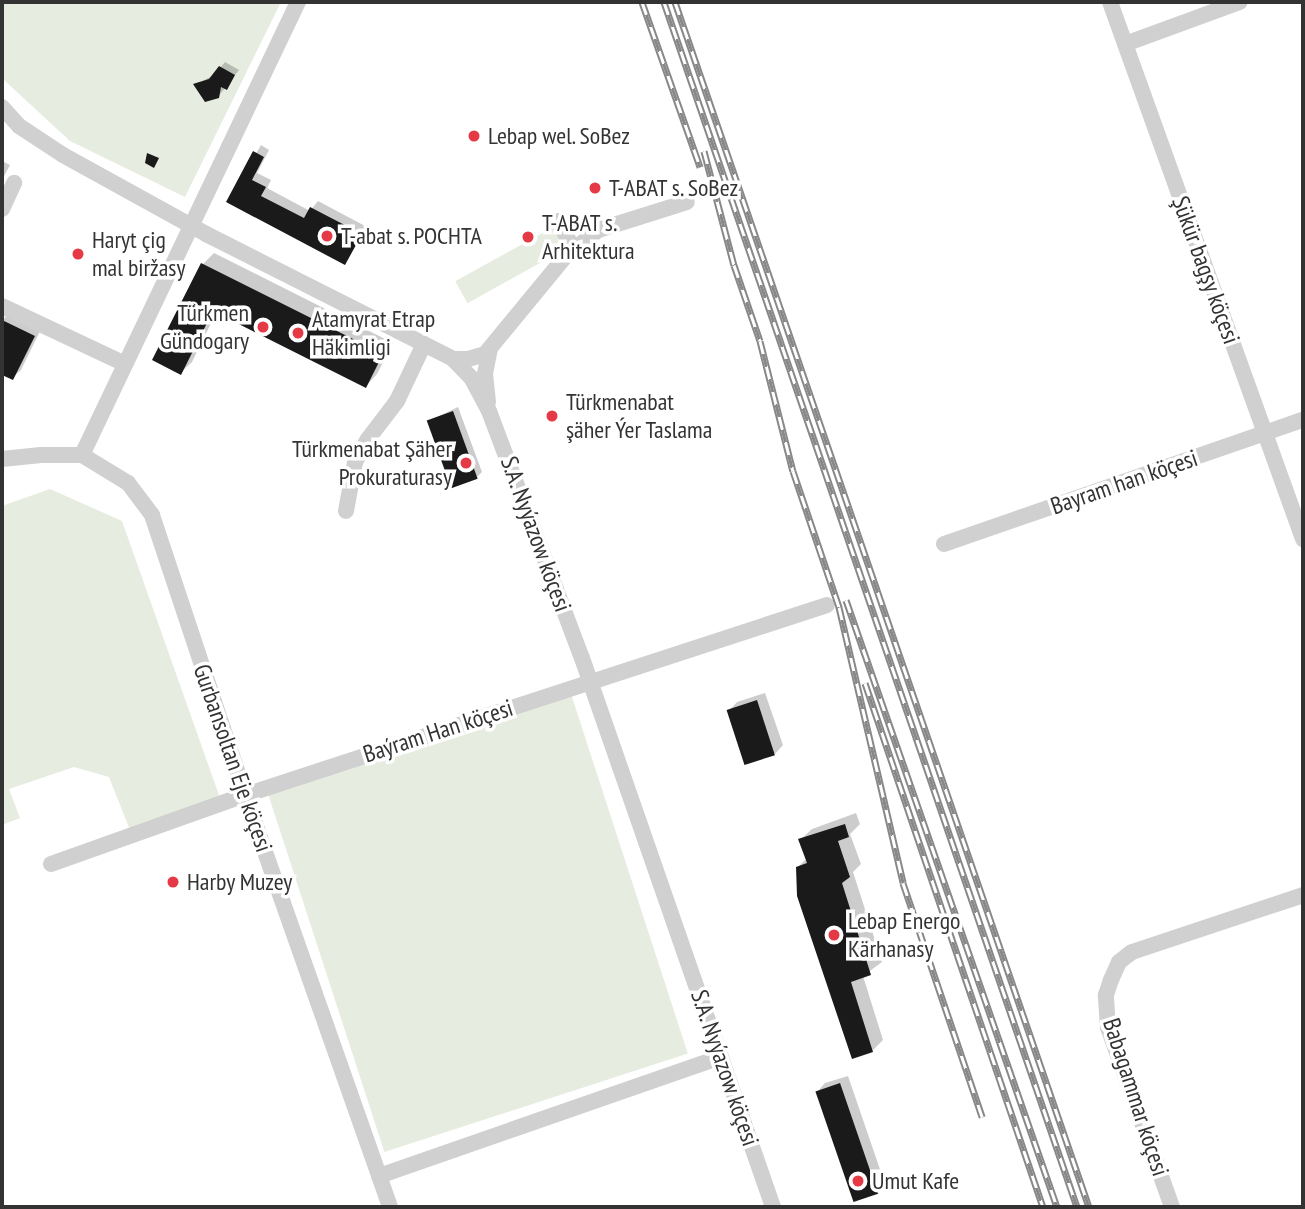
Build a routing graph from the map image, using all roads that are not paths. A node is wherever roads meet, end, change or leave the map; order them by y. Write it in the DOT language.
graph roads {
  1 [pos="298,2"];
  2 [pos="1110,2"];
  3 [pos="1240,2"];
  4 [pos="1125,44"];
  5 [pos="2,107"];
  6 [pos="2,116"];
  7 [pos="19,127"];
  8 [pos="14,183"];
  9 [pos="687,202"];
  10 [pos="2,209"];
  11 [pos="558,221"];
  12 [pos="190,225"];
  13 [pos="573,250"];
  14 [pos="2,306"];
  15 [pos="424,344"];
  16 [pos="490,349"];
  17 [pos="453,359"];
  18 [pos="125,364"];
  19 [pos="489,411"];
  20 [pos="1303,420"];
  21 [pos="1265,434"];
  22 [pos="82,455"];
  23 [pos="2,459"];
  24 [pos="346,511"];
  25 [pos="1303,539"];
  26 [pos="944,544"];
  27 [pos="827,605"];
  28 [pos="589,681"];
  29 [pos="245,795"];
  30 [pos="51,864"];
  31 [pos="1303,895"];
  32 [pos="721,1057"];
  33 [pos="379,1176"];
  34 [pos="390,1207"];
  35 [pos="773,1207"];
  36 [pos="1172,1207"];
  1 -- 12 [label="street"];
  2 -- 4 [label="street, Şükür bagşy köçesi"];
  3 -- 4 [label="street"];
  4 -- 21 [label="street, Şükür bagşy köçesi"];
  5 -- 7 [label="street, S.A. Nyýazow köçesi"];
  6 -- 7 [label="street"];
  7 -- 12 [label="street, S.A. Nyýazow köçesi"];
  8 -- 10 [label="street"];
  9 -- 13 [label="street"];
  11 -- 13 [label="street"];
  12 -- 15 [label="street, S.A. Nyýazow köçesi"];
  12 -- 18 [label="street"];
  13 -- 16 [label="street"];
  14 -- 18 [label="street"];
  15 -- 17 [label="street, S.A. Nyýazow köçesi"];
  15 -- 24 [label="street"];
  16 -- 17 [label="street"];
  16 -- 19 [label="street"];
  17 -- 19 [label="street, S.A. Nyýazow köçesi"];
  18 -- 22 [label="street"];
  19 -- 28 [label="street, S.A. Nyýazow köçesi"];
  20 -- 21 [label="street, Bayram han köçesi"];
  21 -- 25 [label="street, Şükür bagşy köçesi"];
  21 -- 26 [label="street, Bayram han köçesi"];
  22 -- 23 [label="street"];
  22 -- 29 [label="street, Gurbansoltan Eje köçesi"];
  27 -- 28 [label="street, Baýram Han köçesi"];
  28 -- 29 [label="street, Baýram Han köçesi"];
  28 -- 32 [label="street, S.A. Nyýazow köçesi"];
  29 -- 30 [label="street, Baýram Han köçesi"];
  29 -- 33 [label="street, Gurbansoltan Eje köçesi"];
  31 -- 36 [label="street, Babagammar köçesi"];
  32 -- 33 [label="street"];
  32 -- 35 [label="street, S.A. Nyýazow köçesi"];
  33 -- 34 [label="street, Gurbansoltan Eje köçesi"];
}
